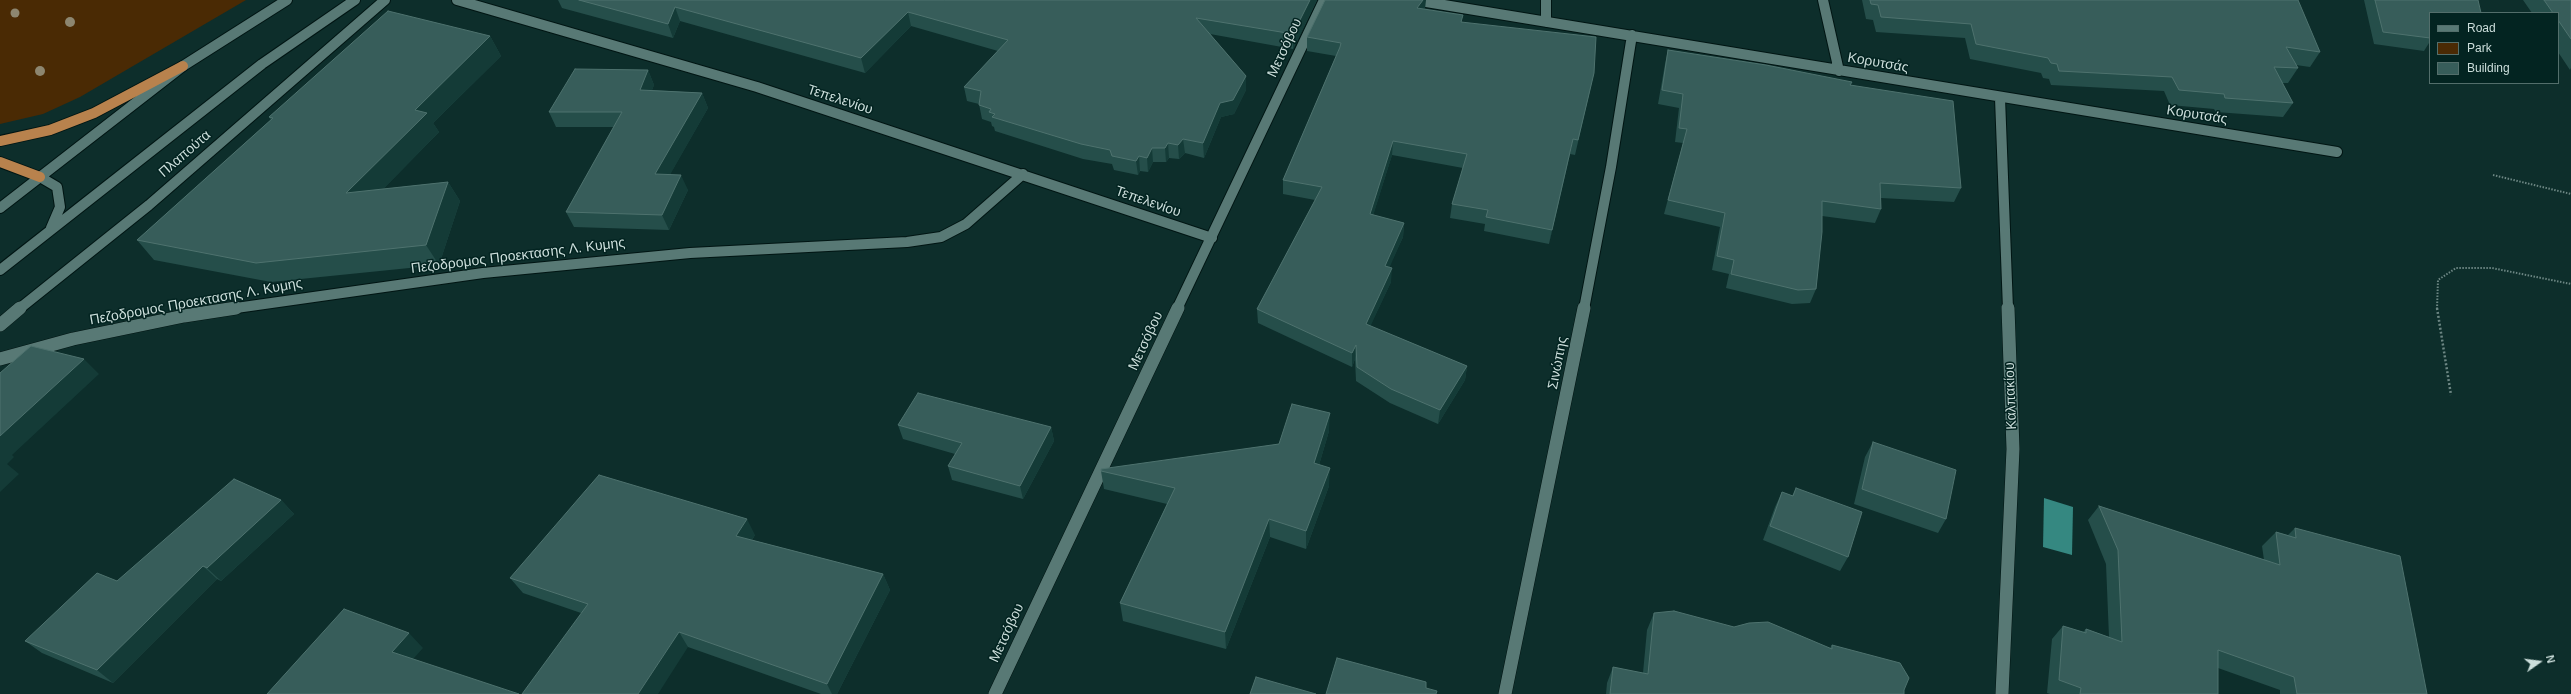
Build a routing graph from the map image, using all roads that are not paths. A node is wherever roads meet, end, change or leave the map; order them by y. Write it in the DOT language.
graph roads {
  1 [pos="287,0"];
  2 [pos="355,0"];
  3 [pos="385,0"];
  4 [pos="457,0"];
  5 [pos="1324,0"];
  6 [pos="1414,0"];
  7 [pos="1546,0"];
  8 [pos="1823,0"];
  9 [pos="1546,22"];
  10 [pos="1632,35"];
  11 [pos="183,66"];
  12 [pos="1839,71"];
  13 [pos="2000,98"];
  14 [pos="0,141"];
  15 [pos="2337,152"];
  16 [pos="0,162"];
  17 [pos="1024,174"];
  18 [pos="40,177"];
  19 [pos="0,208"];
  20 [pos="50,229"];
  21 [pos="1212,238"];
  22 [pos="0,270"];
  23 [pos="0,325"];
  24 [pos="0,359"];
  25 [pos="995,694"];
  26 [pos="1505,694"];
  27 [pos="2002,694"];
  1 -- 11 [label="street"];
  2 -- 20 [label="street, Πλαπούτα"];
  3 -- 23 [label="street, Πλαπούτα"];
  4 -- 17 [label="street, Τεπελενίου"];
  5 -- 21 [label="street, Μετσόβου"];
  6 -- 9 [label="street, Κορυτσάς"];
  7 -- 9 [label="street"];
  8 -- 12 [label="street"];
  9 -- 10 [label="street, Κορυτσάς"];
  10 -- 12 [label="street, Κορυτσάς"];
  10 -- 26 [label="street, Σινώπης"];
  11 -- 14 [label="highway"];
  11 -- 18 [label="street"];
  12 -- 13 [label="street, Κορυτσάς"];
  13 -- 15 [label="street, Κορυτσάς"];
  13 -- 27 [label="street, Καλπακίου"];
  16 -- 18 [label="highway"];
  17 -- 21 [label="street, Τεπελενίου"];
  17 -- 24 [label="street, Πεζοδρομος Προεκτασης Λ. Κυμης"];
  18 -- 19 [label="street"];
  18 -- 20 [label="street"];
  20 -- 22 [label="street, Πλαπούτα"];
  21 -- 25 [label="street, Μετσόβου"];
}
